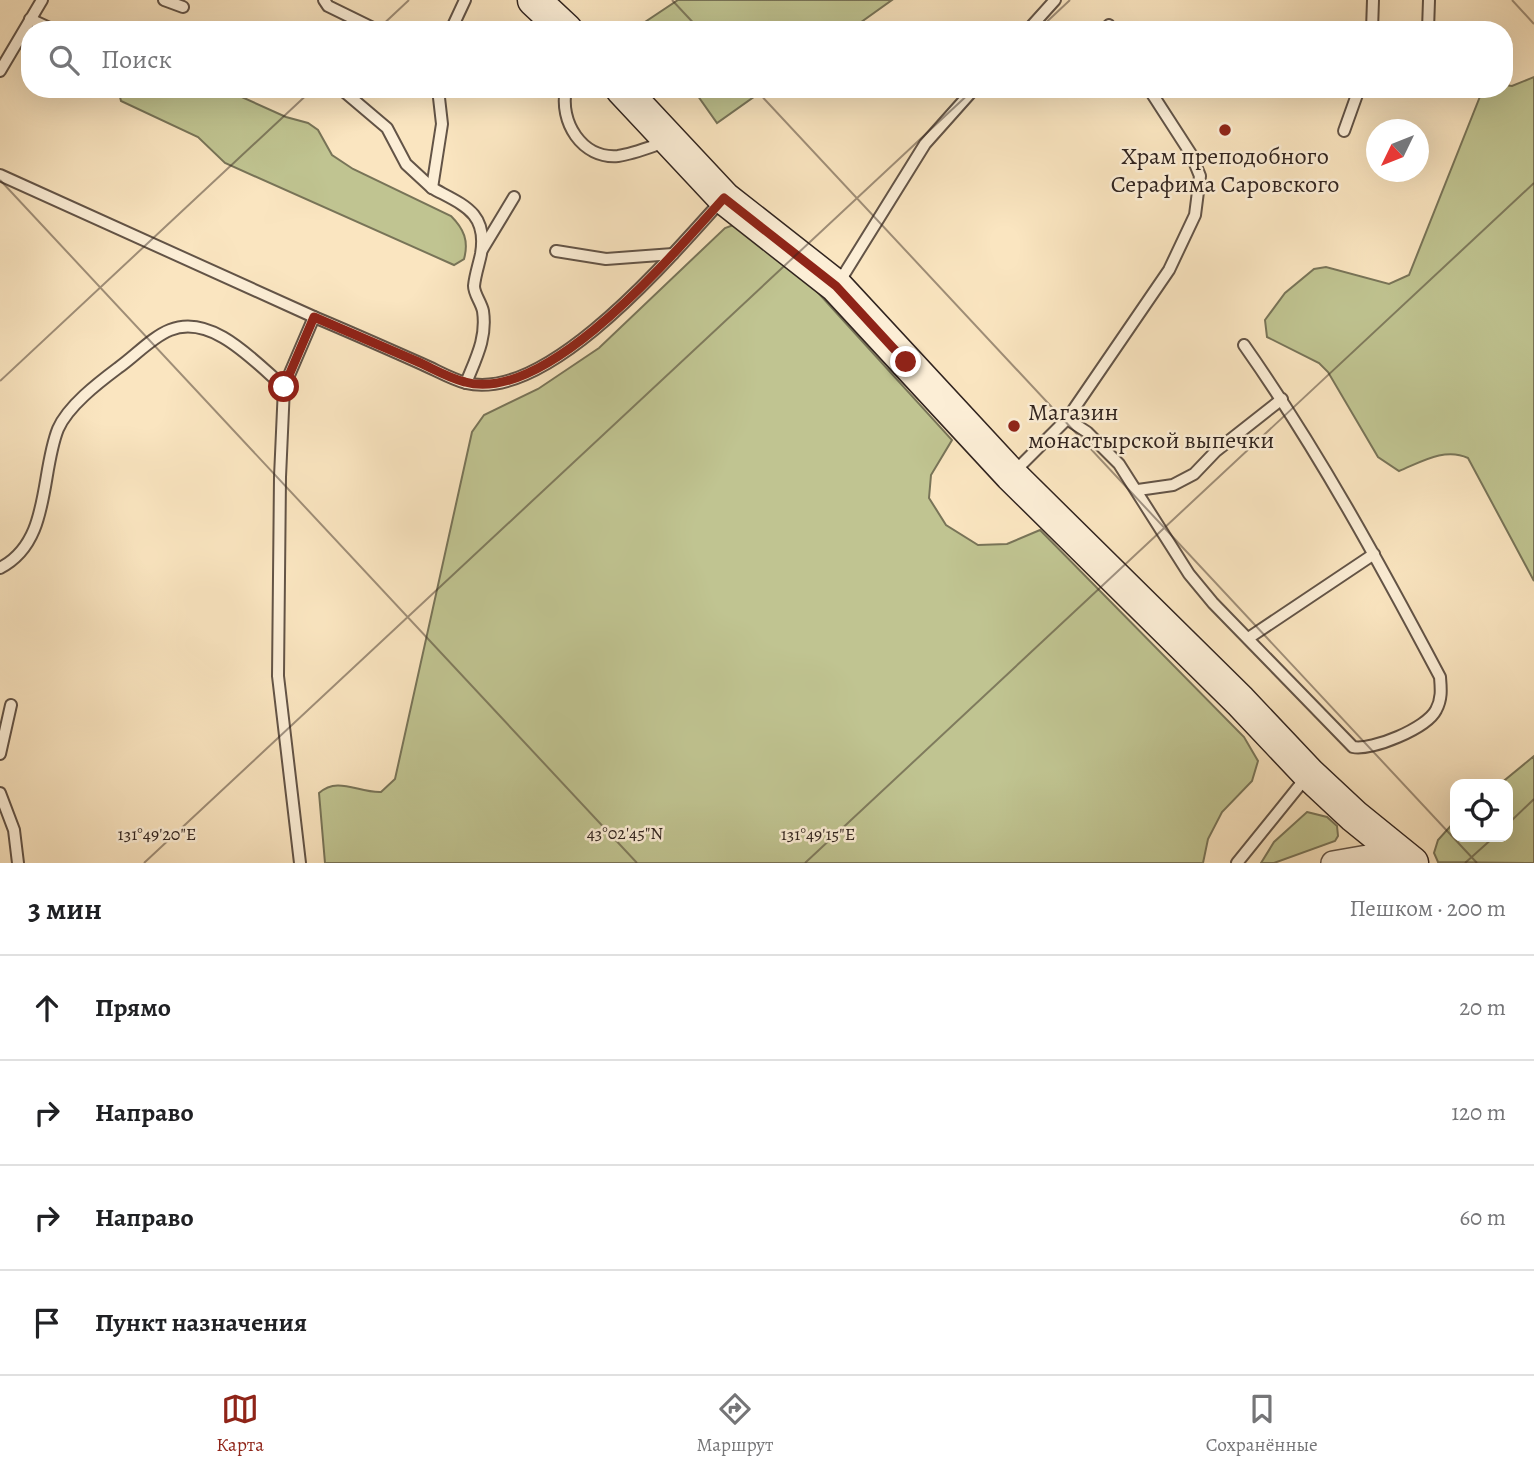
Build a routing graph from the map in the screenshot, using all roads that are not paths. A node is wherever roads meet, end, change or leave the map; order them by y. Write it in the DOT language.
graph roads {
  1 [pos="42,0"];
  2 [pos="164,0"];
  3 [pos="324,0"];
  4 [pos="465,0"];
  5 [pos="534,0"];
  6 [pos="1055,0"];
  7 [pos="1373,0"];
  8 [pos="1429,0"];
  9 [pos="183,7"];
  10 [pos="30,19"];
  11 [pos="34,21"];
  12 [pos="358,21"];
  13 [pos="455,21"];
  14 [pos="556,21"];
  15 [pos="1036,21"];
  16 [pos="1372,21"];
  17 [pos="1428,21"];
  18 [pos="21,35"];
  19 [pos="0,71"];
  20 [pos="352,98"];
  21 [pos="439,98"];
  22 [pos="566,98"];
  23 [pos="630,98"];
  24 [pos="966,98"];
  25 [pos="1155,98"];
  26 [pos="1356,98"];
  27 [pos="1344,131"];
  28 [pos="669,141"];
  29 [pos="0,175"];
  30 [pos="432,188"];
  31 [pos="514,197"];
  32 [pos="724,198"];
  33 [pos="482,250"];
  34 [pos="555,251"];
  35 [pos="673,254"];
  36 [pos="836,286"];
  37 [pos="314,317"];
  38 [pos="1244,345"];
  39 [pos="466,383"];
  40 [pos="284,387"];
  41 [pos="1282,399"];
  42 [pos="1067,419"];
  43 [pos="1011,475"];
  44 [pos="1138,489"];
  45 [pos="1374,554"];
  46 [pos="0,568"];
  47 [pos="1250,637"];
  48 [pos="11,705"];
  49 [pos="0,754"];
  50 [pos="1309,774"];
  51 [pos="0,793"];
  52 [pos="1404,858"];
  53 [pos="18,863"];
  54 [pos="300,863"];
  55 [pos="1237,863"];
  56 [pos="1333,863"];
  1 -- 10 [label="lane"];
  2 -- 9 [label="lane"];
  3 -- 12 [label="lane"];
  4 -- 13 [label="lane"];
  5 -- 14 [label="main road"];
  6 -- 15 [label="lane"];
  7 -- 16 [label="lane"];
  8 -- 17 [label="lane"];
  10 -- 11 [label="lane"];
  18 -- 19 [label="lane"];
  20 -- 30 [label="lane"];
  21 -- 30 [label="lane"];
  22 -- 28 [label="lane"];
  23 -- 28 [label="main road"];
  24 -- 36 [label="lane"];
  25 -- 42 [label="lane"];
  26 -- 27 [label="lane"];
  28 -- 32 [label="main road"];
  29 -- 37 [label="lane"];
  30 -- 33 [label="lane"];
  31 -- 33 [label="lane"];
  32 -- 35 [label="lane"];
  32 -- 36 [label="main road"];
  33 -- 39 [label="lane"];
  34 -- 35 [label="lane"];
  35 -- 39 [label="lane"];
  36 -- 43 [label="main road"];
  37 -- 39 [label="lane"];
  37 -- 40 [label="lane"];
  38 -- 41 [label="lane"];
  40 -- 46 [label="lane"];
  40 -- 54 [label="lane"];
  41 -- 44 [label="lane"];
  41 -- 45 [label="lane"];
  42 -- 43 [label="lane"];
  42 -- 44 [label="lane"];
  43 -- 50 [label="main road"];
  44 -- 47 [label="lane"];
  45 -- 47 [label="lane"];
  45 -- 47 [label="lane"];
  48 -- 49 [label="lane"];
  50 -- 52 [label="main road"];
  50 -- 55 [label="lane"];
  51 -- 53 [label="lane"];
  52 -- 56 [label="street"];
}
